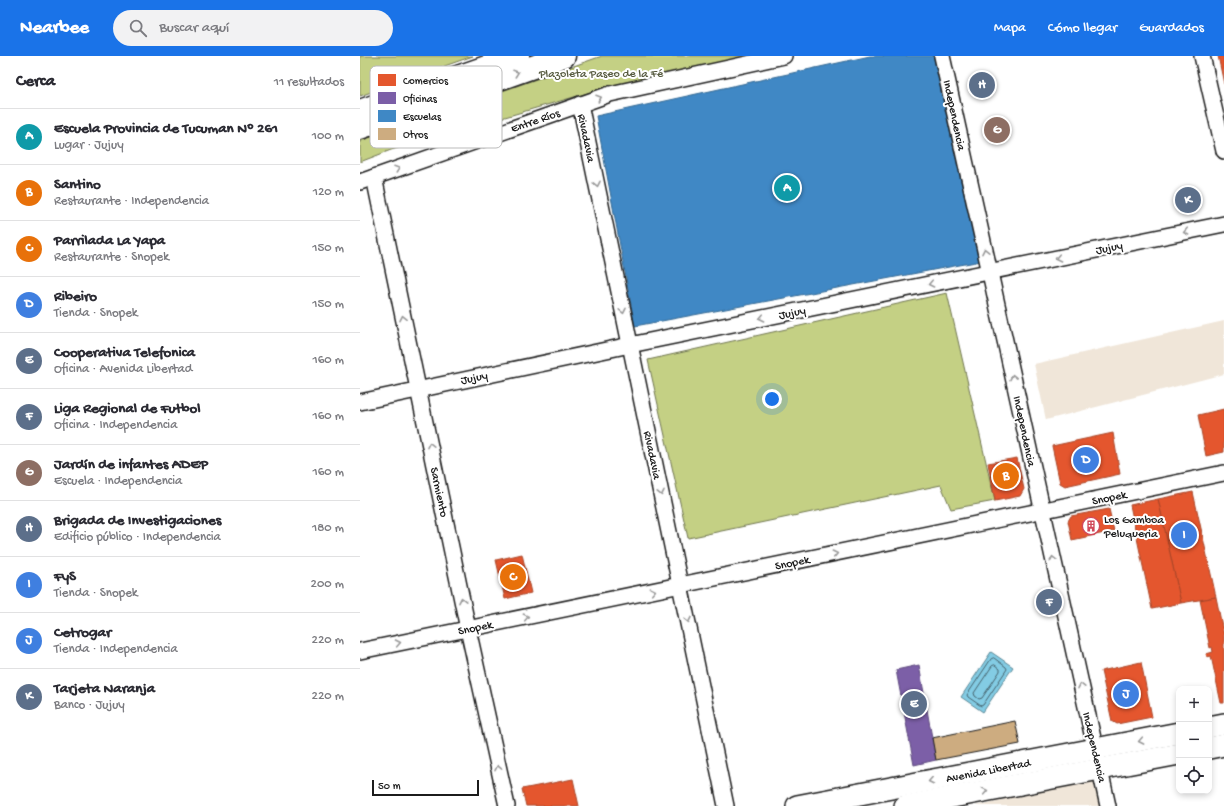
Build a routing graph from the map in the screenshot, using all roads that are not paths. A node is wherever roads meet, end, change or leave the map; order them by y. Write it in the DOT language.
graph roads {
  1 [pos="518,56"];
  2 [pos="564,56"];
  3 [pos="784,56"];
  4 [pos="942,56"];
  5 [pos="1202,56"];
  6 [pos="489,66"];
  7 [pos="502,78"];
  8 [pos="580,104"];
  9 [pos="370,108"];
  10 [pos="360,111"];
  11 [pos="370,124"];
  12 [pos="360,128"];
  13 [pos="502,132"];
  14 [pos="457,148"];
  15 [pos="1224,151"];
  16 [pos="367,180"];
  17 [pos="1224,224"];
  18 [pos="990,272"];
  19 [pos="630,345"];
  20 [pos="418,389"];
  21 [pos="360,402"];
  22 [pos="1224,473"];
  23 [pos="1043,511"];
  24 [pos="680,585"];
  25 [pos="468,629"];
  26 [pos="360,651"];
  27 [pos="1224,724"];
  28 [pos="1212,726"];
  29 [pos="1176,734"];
  30 [pos="1224,745"];
  31 [pos="1212,747"];
  32 [pos="1176,754"];
  33 [pos="1098,759"];
  34 [pos="507,806"];
  35 [pos="726,806"];
  36 [pos="797,806"];
  37 [pos="906,806"];
  38 [pos="1108,806"];
  1 -- 6 [label="highway"];
  7 -- 2 [label="highway, one-way"];
  8 -- 3 [label="street, Entre Ríos, one-way"];
  18 -- 4 [label="street, Independencia, one-way"];
  5 -- 15 [label="street"];
  13 -- 8 [label="street, Entre Ríos, one-way"];
  8 -- 19 [label="street, Rivadavia, one-way"];
  9 -- 10 [label="highway"];
  12 -- 11 [label="highway, one-way"];
  16 -- 14 [label="street, Entre Ríos, one-way"];
  20 -- 16 [label="street, Sarmiento, one-way"];
  17 -- 18 [label="street, Jujuy, one-way"];
  18 -- 19 [label="street, Jujuy, one-way"];
  23 -- 18 [label="street, Independencia, one-way"];
  19 -- 20 [label="street, Jujuy"];
  19 -- 24 [label="street, Rivadavia, one-way"];
  20 -- 21 [label="street, Jujuy"];
  25 -- 20 [label="street, Sarmiento, one-way"];
  22 -- 23 [label="street, Snopek"];
  24 -- 23 [label="street, Snopek, one-way"];
  33 -- 23 [label="street, Independencia, one-way"];
  25 -- 24 [label="street, Snopek, one-way"];
  24 -- 35 [label="street, Rivadavia, one-way"];
  26 -- 25 [label="street, Snopek, one-way"];
  34 -- 25 [label="street, Sarmiento, one-way"];
  27 -- 28 [label="main road"];
  29 -- 33 [label="main road, Avenida Libertad, one-way"];
  30 -- 31 [label="main road"];
  32 -- 33 [label="main road, Avenida Libertad"];
  33 -- 36 [label="main road, Avenida Libertad, one-way"];
  37 -- 33 [label="main road, Avenida Libertad, one-way"];
  33 -- 38 [label="street, Independencia"];
}
